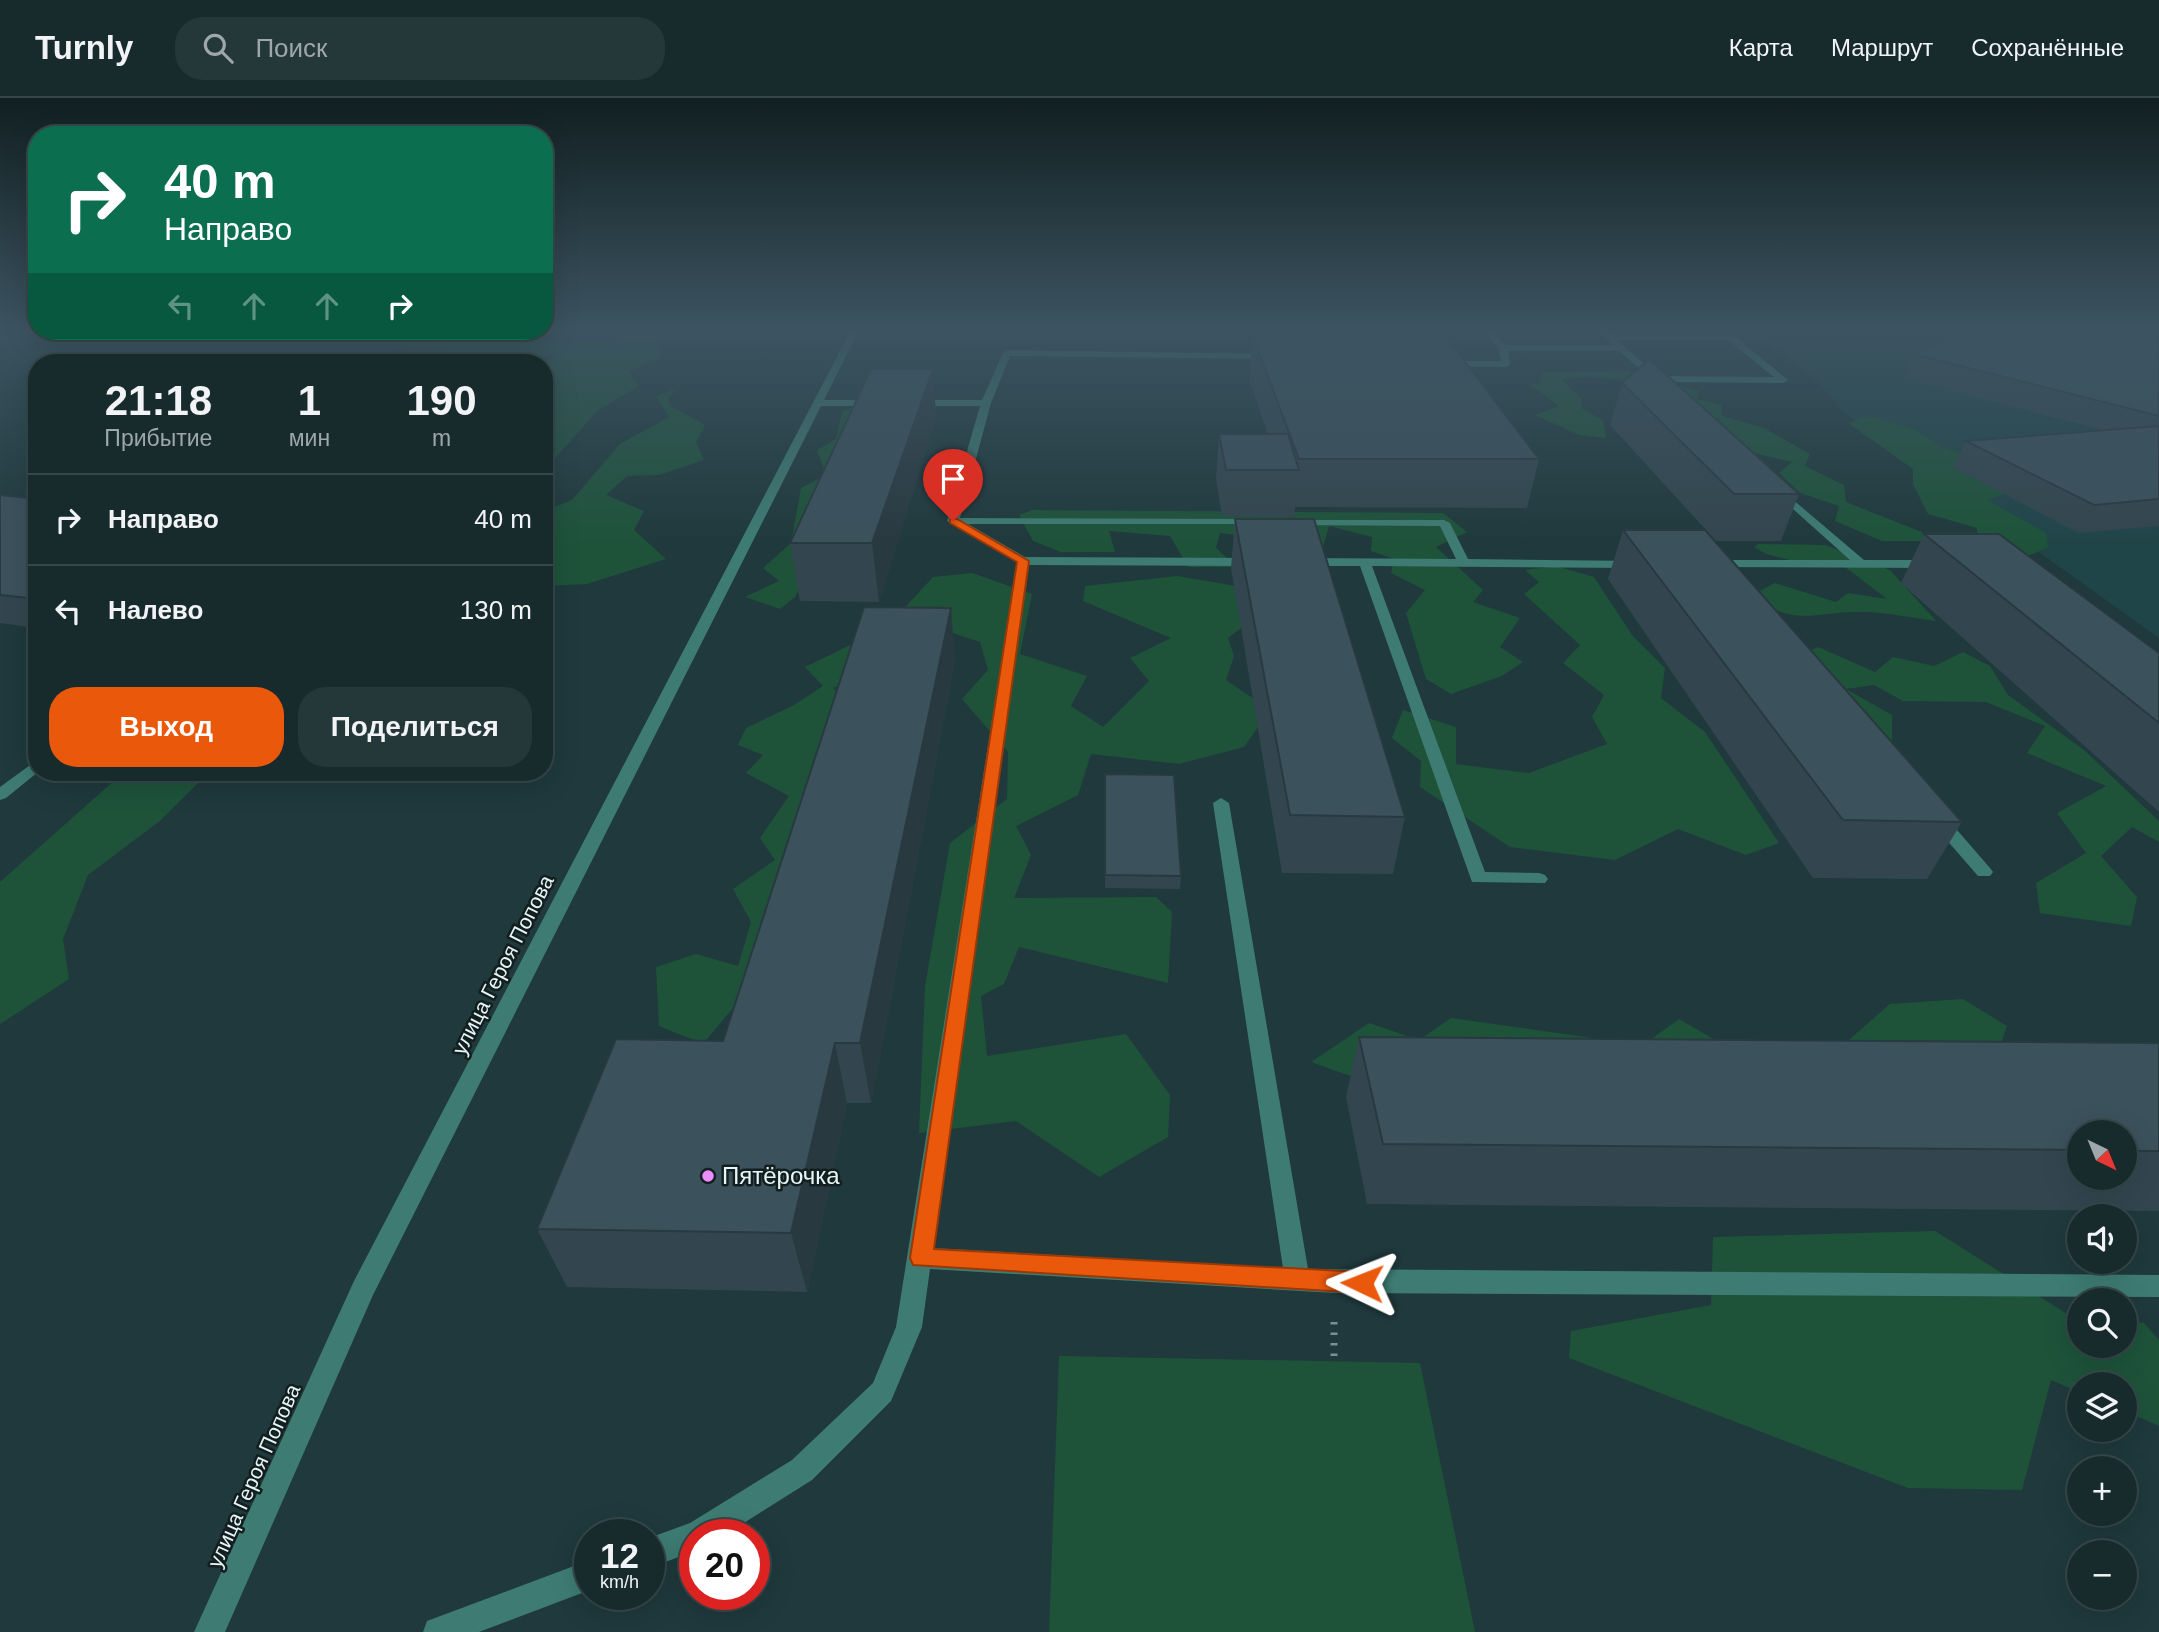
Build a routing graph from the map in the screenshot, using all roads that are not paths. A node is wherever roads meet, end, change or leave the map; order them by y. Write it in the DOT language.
graph roads {
  1 [pos="987,400"];
  2 [pos="816,402"];
  3 [pos="986,403"];
  4 [pos="1768,480"];
  5 [pos="953,521"];
  6 [pos="1266,522"];
  7 [pos="1280,522"];
  8 [pos="1023,561"];
  9 [pos="1365,562"];
  10 [pos="1859,562"];
  11 [pos="1464,563"];
  12 [pos="1652,564"];
  13 [pos="1692,564"];
  14 [pos="1953,565"];
  15 [pos="28,773"];
  16 [pos="0,796"];
  17 [pos="1221,803"];
  18 [pos="1929,809"];
  19 [pos="1984,872"];
  20 [pos="1539,879"];
  21 [pos="921,1258"];
  22 [pos="1297,1279"];
  23 [pos="2159,1286"];
  24 [pos="724,1519"];
  25 [pos="574,1581"];
  26 [pos="209,1632"];
  27 [pos="438,1632"];
  1 -- 3 [label="street"];
  2 -- 3 [label="street"];
  2 -- 26 [label="street, улица Героя Попова"];
  3 -- 5 [label="street"];
  4 -- 10 [label="street"];
  5 -- 6 [label="street"];
  5 -- 8 [label="street"];
  7 -- 11 [label="street"];
  8 -- 9 [label="street"];
  8 -- 21 [label="street"];
  9 -- 11 [label="street"];
  9 -- 20 [label="street"];
  10 -- 13 [label="street"];
  10 -- 14 [label="street"];
  11 -- 12 [label="street"];
  15 -- 16 [label="street"];
  17 -- 22 [label="street"];
  18 -- 19 [label="street"];
  21 -- 22 [label="street"];
  21 -- 24 [label="street"];
  22 -- 23 [label="street"];
  25 -- 27 [label="street"];
}
